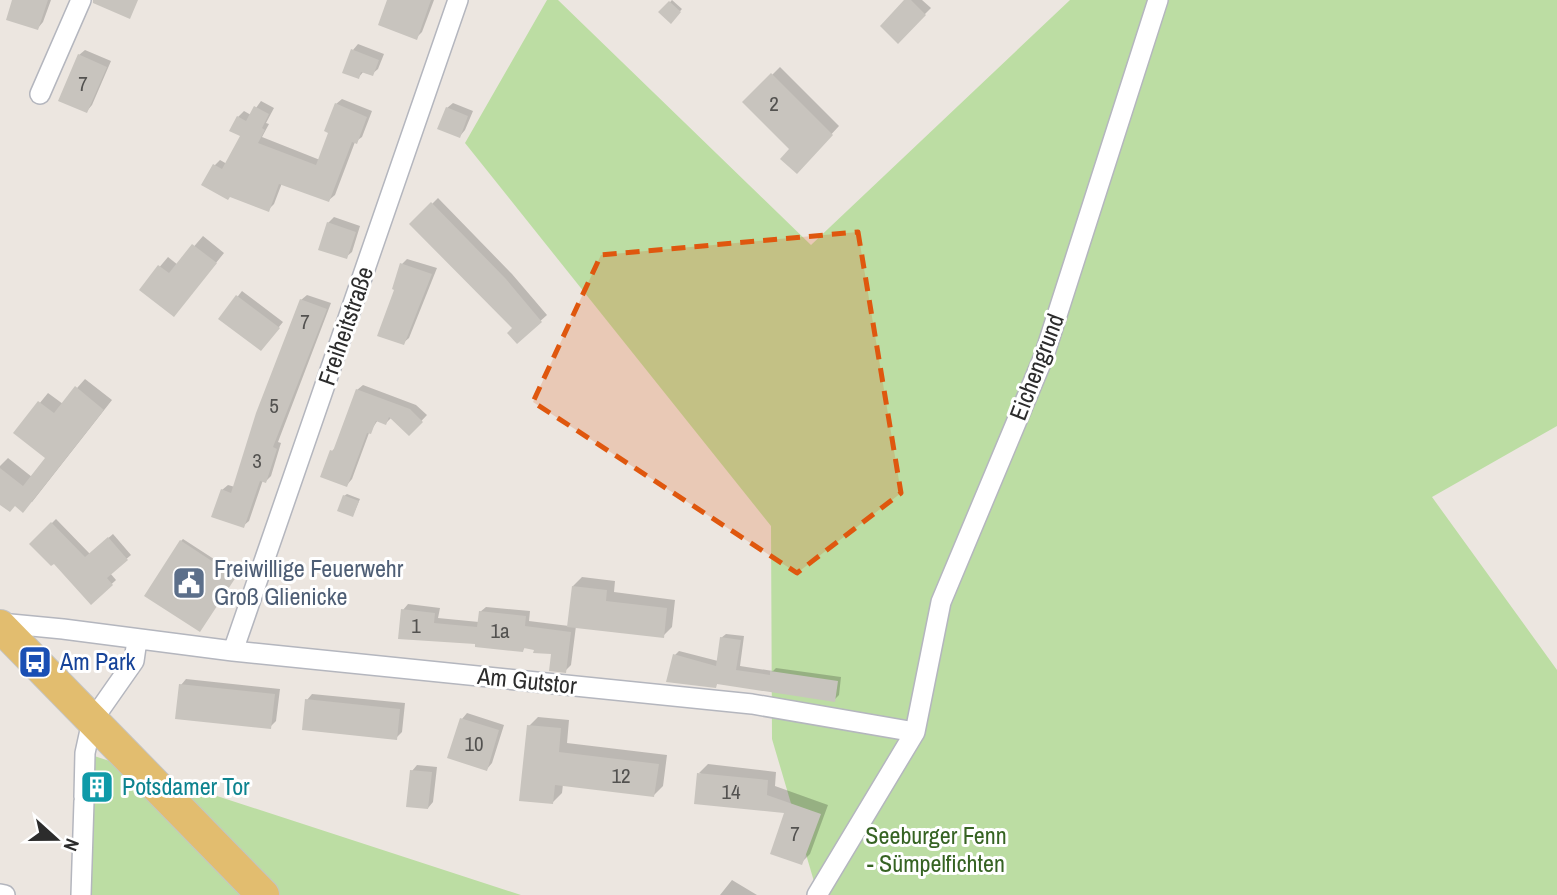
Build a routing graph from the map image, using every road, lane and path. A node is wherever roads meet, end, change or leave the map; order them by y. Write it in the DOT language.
graph roads {
  1 [pos="81,0"];
  2 [pos="1158,0"];
  3 [pos="461,2"];
  4 [pos="40,93"];
  5 [pos="0,625"];
  6 [pos="137,640"];
  7 [pos="233,651"];
  8 [pos="92,721"];
  9 [pos="915,732"];
  10 [pos="81,895"];
  11 [pos="263,895"];
  12 [pos="817,895"];
  1 -- 4 [label="street"];
  2 -- 9 [label="street, Eichengrund"];
  3 -- 7 [label="street, Freiheitstraße"];
  5 -- 6 [label="street, Am Gutstor"];
  5 -- 8 [label="main road"];
  6 -- 7 [label="street, Am Gutstor"];
  6 -- 8 [label="street"];
  7 -- 9 [label="street, Am Gutstor"];
  8 -- 10 [label="street"];
  8 -- 11 [label="main road"];
  9 -- 12 [label="street, Eichengrund"];
}
